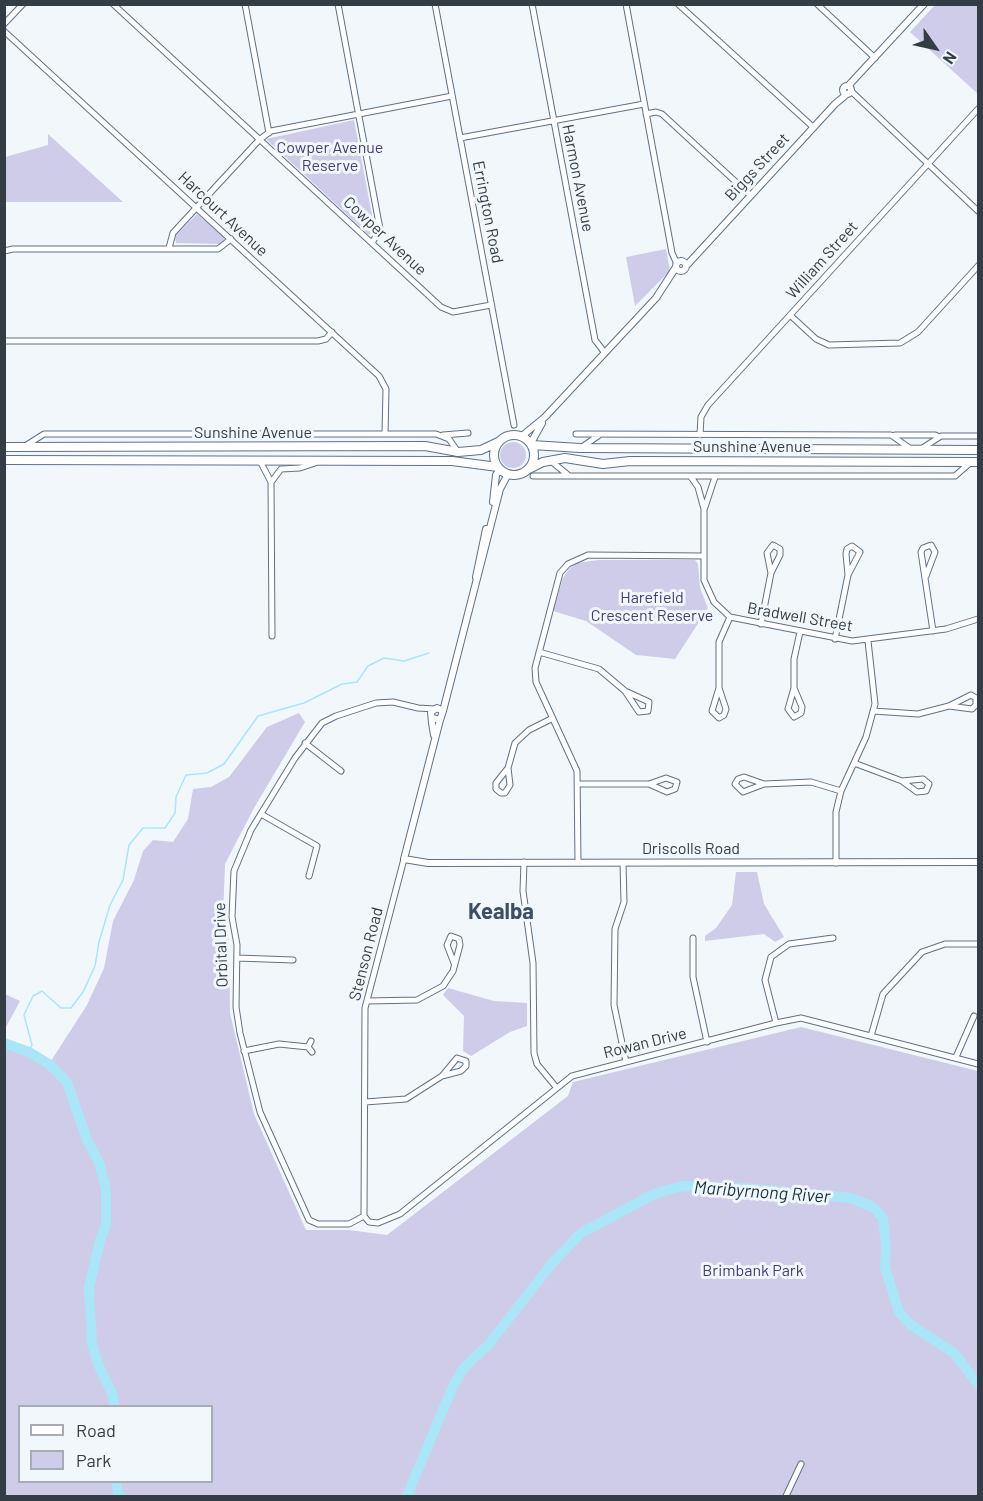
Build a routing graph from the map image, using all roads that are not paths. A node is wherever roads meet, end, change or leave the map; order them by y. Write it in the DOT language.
graph roads {
  1 [pos="22,4"];
  2 [pos="113,4"];
  3 [pos="245,4"];
  4 [pos="338,4"];
  5 [pos="435,4"];
  6 [pos="532,4"];
  7 [pos="626,4"];
  8 [pos="678,4"];
  9 [pos="817,4"];
  10 [pos="924,4"];
  11 [pos="4,24"];
  12 [pos="4,31"];
  13 [pos="875,58"];
  14 [pos="848,91"];
  15 [pos="452,96"];
  16 [pos="644,104"];
  17 [pos="978,109"];
  18 [pos="358,113"];
  19 [pos="646,114"];
  20 [pos="554,121"];
  21 [pos="813,127"];
  22 [pos="269,133"];
  23 [pos="460,138"];
  24 [pos="260,140"];
  25 [pos="927,164"];
  26 [pos="750,195"];
  27 [pos="197,208"];
  28 [pos="978,211"];
  29 [pos="231,239"];
  30 [pos="372,243"];
  31 [pos="4,246"];
  32 [pos="169,248"];
  33 [pos="13,249"];
  34 [pos="4,251"];
  35 [pos="680,265"];
  36 [pos="978,266"];
  37 [pos="491,305"];
  38 [pos="790,315"];
  39 [pos="332,332"];
  40 [pos="4,341"];
  41 [pos="604,353"];
  42 [pos="545,417"];
  43 [pos="514,425"];
  44 [pos="385,434"];
  45 [pos="468,434"];
  46 [pos="576,434"];
  47 [pos="443,435"];
  48 [pos="700,435"];
  49 [pos="522,436"];
  50 [pos="598,436"];
  51 [pos="894,436"];
  52 [pos="978,436"];
  53 [pos="939,437"];
  54 [pos="498,442"];
  55 [pos="531,444"];
  56 [pos="5,446"];
  57 [pos="24,447"];
  58 [pos="110,447"];
  59 [pos="273,448"];
  60 [pos="580,448"];
  61 [pos="911,449"];
  62 [pos="921,449"];
  63 [pos="978,450"];
  64 [pos="458,452"];
  65 [pos="4,460"];
  66 [pos="171,460"];
  67 [pos="260,460"];
  68 [pos="550,460"];
  69 [pos="322,461"];
  70 [pos="975,462"];
  71 [pos="499,468"];
  72 [pos="530,473"];
  73 [pos="508,474"];
  74 [pos="568,475"];
  75 [pos="691,477"];
  76 [pos="715,477"];
  77 [pos="271,482"];
  78 [pos="704,510"];
  79 [pos="704,556"];
  80 [pos="771,573"];
  81 [pos="848,575"];
  82 [pos="926,576"];
  83 [pos="474,593"];
  84 [pos="730,617"];
  85 [pos="978,619"];
  86 [pos="761,624"];
  87 [pos="933,631"];
  88 [pos="801,632"];
  89 [pos="272,636"];
  90 [pos="835,639"];
  91 [pos="868,640"];
  92 [pos="539,652"];
  93 [pos="719,688"];
  94 [pos="794,688"];
  95 [pos="447,691"];
  96 [pos="625,691"];
  97 [pos="949,706"];
  98 [pos="418,708"];
  99 [pos="435,708"];
  100 [pos="443,711"];
  101 [pos="873,711"];
  102 [pos="432,717"];
  103 [pos="551,718"];
  104 [pos="440,720"];
  105 [pos="435,739"];
  106 [pos="305,743"];
  107 [pos="854,763"];
  108 [pos="507,768"];
  109 [pos="341,771"];
  110 [pos="902,781"];
  111 [pos="578,784"];
  112 [pos="649,784"];
  113 [pos="764,784"];
  114 [pos="841,791"];
  115 [pos="261,814"];
  116 [pos="404,859"];
  117 [pos="524,862"];
  118 [pos="578,862"];
  119 [pos="978,862"];
  120 [pos="623,863"];
  121 [pos="836,863"];
  122 [pos="309,876"];
  123 [pos="693,938"];
  124 [pos="833,938"];
  125 [pos="978,944"];
  126 [pos="237,958"];
  127 [pos="293,960"];
  128 [pos="454,963"];
  129 [pos="367,1001"];
  130 [pos="974,1016"];
  131 [pos="776,1023"];
  132 [pos="871,1036"];
  133 [pos="707,1042"];
  134 [pos="310,1047"];
  135 [pos="244,1051"];
  136 [pos="956,1057"];
  137 [pos="626,1062"];
  138 [pos="978,1064"];
  139 [pos="442,1076"];
  140 [pos="556,1087"];
  141 [pos="365,1102"];
  142 [pos="364,1216"];
  143 [pos="801,1464"];
  144 [pos="786,1497"];
  1 -- 11 [label="street"];
  2 -- 24 [label="street, Cowper Avenue"];
  3 -- 22 [label="street"];
  4 -- 18 [label="street"];
  5 -- 15 [label="street, Errington Road"];
  6 -- 20 [label="street, Harmon Avenue"];
  7 -- 16 [label="street"];
  8 -- 21 [label="street"];
  9 -- 13 [label="street"];
  10 -- 13 [label="street, Biggs Street"];
  12 -- 27 [label="street, Harcourt Avenue"];
  13 -- 14 [label="street, Biggs Street"];
  14 -- 21 [label="street, Biggs Street"];
  14 -- 25 [label="street"];
  15 -- 18 [label="street"];
  15 -- 23 [label="street, Errington Road"];
  16 -- 19 [label="street"];
  16 -- 20 [label="street"];
  17 -- 25 [label="street, William Street"];
  18 -- 22 [label="street"];
  18 -- 30 [label="street"];
  19 -- 26 [label="street"];
  19 -- 35 [label="street"];
  20 -- 23 [label="street"];
  20 -- 41 [label="street, Harmon Avenue"];
  21 -- 26 [label="street, Biggs Street"];
  22 -- 24 [label="street"];
  23 -- 37 [label="street, Errington Road"];
  24 -- 27 [label="street"];
  24 -- 30 [label="street, Cowper Avenue"];
  25 -- 28 [label="street"];
  25 -- 38 [label="street, William Street"];
  26 -- 35 [label="street, Biggs Street"];
  27 -- 29 [label="street, Harcourt Avenue"];
  27 -- 32 [label="street"];
  29 -- 32 [label="street"];
  29 -- 39 [label="street, Harcourt Avenue"];
  30 -- 37 [label="street, Cowper Avenue"];
  31 -- 33 [label="street"];
  32 -- 33 [label="street"];
  33 -- 34 [label="street"];
  35 -- 41 [label="street, Biggs Street"];
  36 -- 38 [label="street"];
  37 -- 43 [label="street, Errington Road"];
  38 -- 48 [label="street, William Street"];
  39 -- 40 [label="street"];
  39 -- 44 [label="street, Harcourt Avenue"];
  41 -- 42 [label="street, Biggs Street"];
  42 -- 49 [label="street, Biggs Street"];
  42 -- 55 [label="street, Biggs Street"];
  44 -- 47 [label="street"];
  44 -- 57 [label="street"];
  45 -- 47 [label="street"];
  46 -- 50 [label="street"];
  47 -- 64 [label="street"];
  48 -- 50 [label="street"];
  48 -- 51 [label="street"];
  49 -- 54 [label="main road"];
  49 -- 55 [label="main road"];
  50 -- 60 [label="street"];
  51 -- 53 [label="street"];
  51 -- 61 [label="street"];
  52 -- 53 [label="street"];
  53 -- 62 [label="street"];
  54 -- 64 [label="main road, Sunshine Avenue"];
  54 -- 71 [label="main road"];
  55 -- 60 [label="main road, Sunshine Avenue"];
  55 -- 72 [label="main road"];
  56 -- 57 [label="main road, Sunshine Avenue"];
  57 -- 58 [label="main road, Sunshine Avenue"];
  58 -- 59 [label="main road, Sunshine Avenue"];
  58 -- 66 [label="main road"];
  59 -- 64 [label="main road, Sunshine Avenue"];
  59 -- 67 [label="main road"];
  60 -- 61 [label="main road, Sunshine Avenue"];
  61 -- 62 [label="main road, Sunshine Avenue"];
  62 -- 63 [label="main road, Sunshine Avenue"];
  65 -- 66 [label="main road, Sunshine Avenue"];
  66 -- 67 [label="main road, Sunshine Avenue"];
  67 -- 69 [label="main road, Sunshine Avenue"];
  67 -- 77 [label="street"];
  68 -- 70 [label="main road, Sunshine Avenue"];
  68 -- 72 [label="main road, Sunshine Avenue"];
  68 -- 74 [label="street"];
  69 -- 71 [label="main road, Sunshine Avenue"];
  69 -- 77 [label="street"];
  70 -- 76 [label="street"];
  71 -- 73 [label="main road"];
  71 -- 83 [label="street"];
  72 -- 73 [label="main road"];
  72 -- 74 [label="street"];
  73 -- 83 [label="street"];
  74 -- 75 [label="street"];
  75 -- 76 [label="street"];
  75 -- 78 [label="street, Sunshine Avenue"];
  76 -- 78 [label="street, Bradwell Street"];
  77 -- 89 [label="street"];
  78 -- 79 [label="street, Bradwell Street"];
  79 -- 84 [label="street, Bradwell Street"];
  79 -- 92 [label="street"];
  80 -- 80 [label="street"];
  80 -- 86 [label="street"];
  81 -- 81 [label="street"];
  81 -- 90 [label="street"];
  82 -- 82 [label="street"];
  82 -- 87 [label="street"];
  83 -- 95 [label="street"];
  84 -- 86 [label="street, Bradwell Street"];
  84 -- 93 [label="street"];
  85 -- 87 [label="street, Bradwell Street"];
  86 -- 88 [label="street, Bradwell Street"];
  87 -- 91 [label="street, Bradwell Street"];
  88 -- 90 [label="street, Bradwell Street"];
  88 -- 94 [label="street"];
  90 -- 91 [label="street, Bradwell Street"];
  91 -- 101 [label="street"];
  92 -- 96 [label="street"];
  92 -- 103 [label="street"];
  93 -- 93 [label="street"];
  94 -- 94 [label="street"];
  95 -- 99 [label="street"];
  95 -- 100 [label="street"];
  96 -- 96 [label="street"];
  97 -- 97 [label="street"];
  97 -- 101 [label="street"];
  98 -- 99 [label="street, Orbital Drive"];
  98 -- 102 [label="street, Orbital Drive"];
  98 -- 106 [label="street, Orbital Drive"];
  99 -- 100 [label="street"];
  99 -- 102 [label="street"];
  100 -- 104 [label="street, Stenson Road"];
  101 -- 107 [label="street"];
  102 -- 104 [label="street"];
  102 -- 105 [label="street, Stenson Road"];
  103 -- 108 [label="street"];
  103 -- 111 [label="street"];
  104 -- 105 [label="street, Stenson Road"];
  105 -- 116 [label="street, Stenson Road"];
  106 -- 109 [label="street"];
  106 -- 115 [label="street, Orbital Drive"];
  107 -- 110 [label="street"];
  107 -- 114 [label="street"];
  111 -- 112 [label="street"];
  111 -- 118 [label="street"];
  113 -- 113 [label="street"];
  113 -- 114 [label="street"];
  114 -- 121 [label="street"];
  115 -- 122 [label="street"];
  115 -- 126 [label="street, Orbital Drive"];
  116 -- 117 [label="street, Driscolls Road"];
  116 -- 129 [label="street, Stenson Road"];
  117 -- 118 [label="street, Driscolls Road"];
  117 -- 140 [label="street"];
  118 -- 120 [label="street, Driscolls Road"];
  119 -- 121 [label="street, Driscolls Road"];
  120 -- 121 [label="street, Driscolls Road"];
  120 -- 137 [label="street"];
  123 -- 133 [label="street"];
  124 -- 131 [label="street"];
  125 -- 132 [label="street"];
  126 -- 127 [label="street"];
  126 -- 135 [label="street, Orbital Drive"];
  128 -- 129 [label="street"];
  129 -- 141 [label="street, Stenson Road"];
  130 -- 136 [label="street"];
  131 -- 132 [label="street, Rowan Drive"];
  131 -- 133 [label="street, Rowan Drive"];
  132 -- 136 [label="street, Rowan Drive"];
  133 -- 137 [label="street, Rowan Drive"];
  134 -- 135 [label="street"];
  135 -- 142 [label="street, Orbital Drive"];
  136 -- 138 [label="street, Rowan Drive"];
  137 -- 140 [label="street, Rowan Drive"];
  139 -- 139 [label="street"];
  139 -- 141 [label="street"];
  140 -- 142 [label="street, Rowan Drive"];
  141 -- 142 [label="street, Stenson Road"];
  143 -- 144 [label="street"];
}
